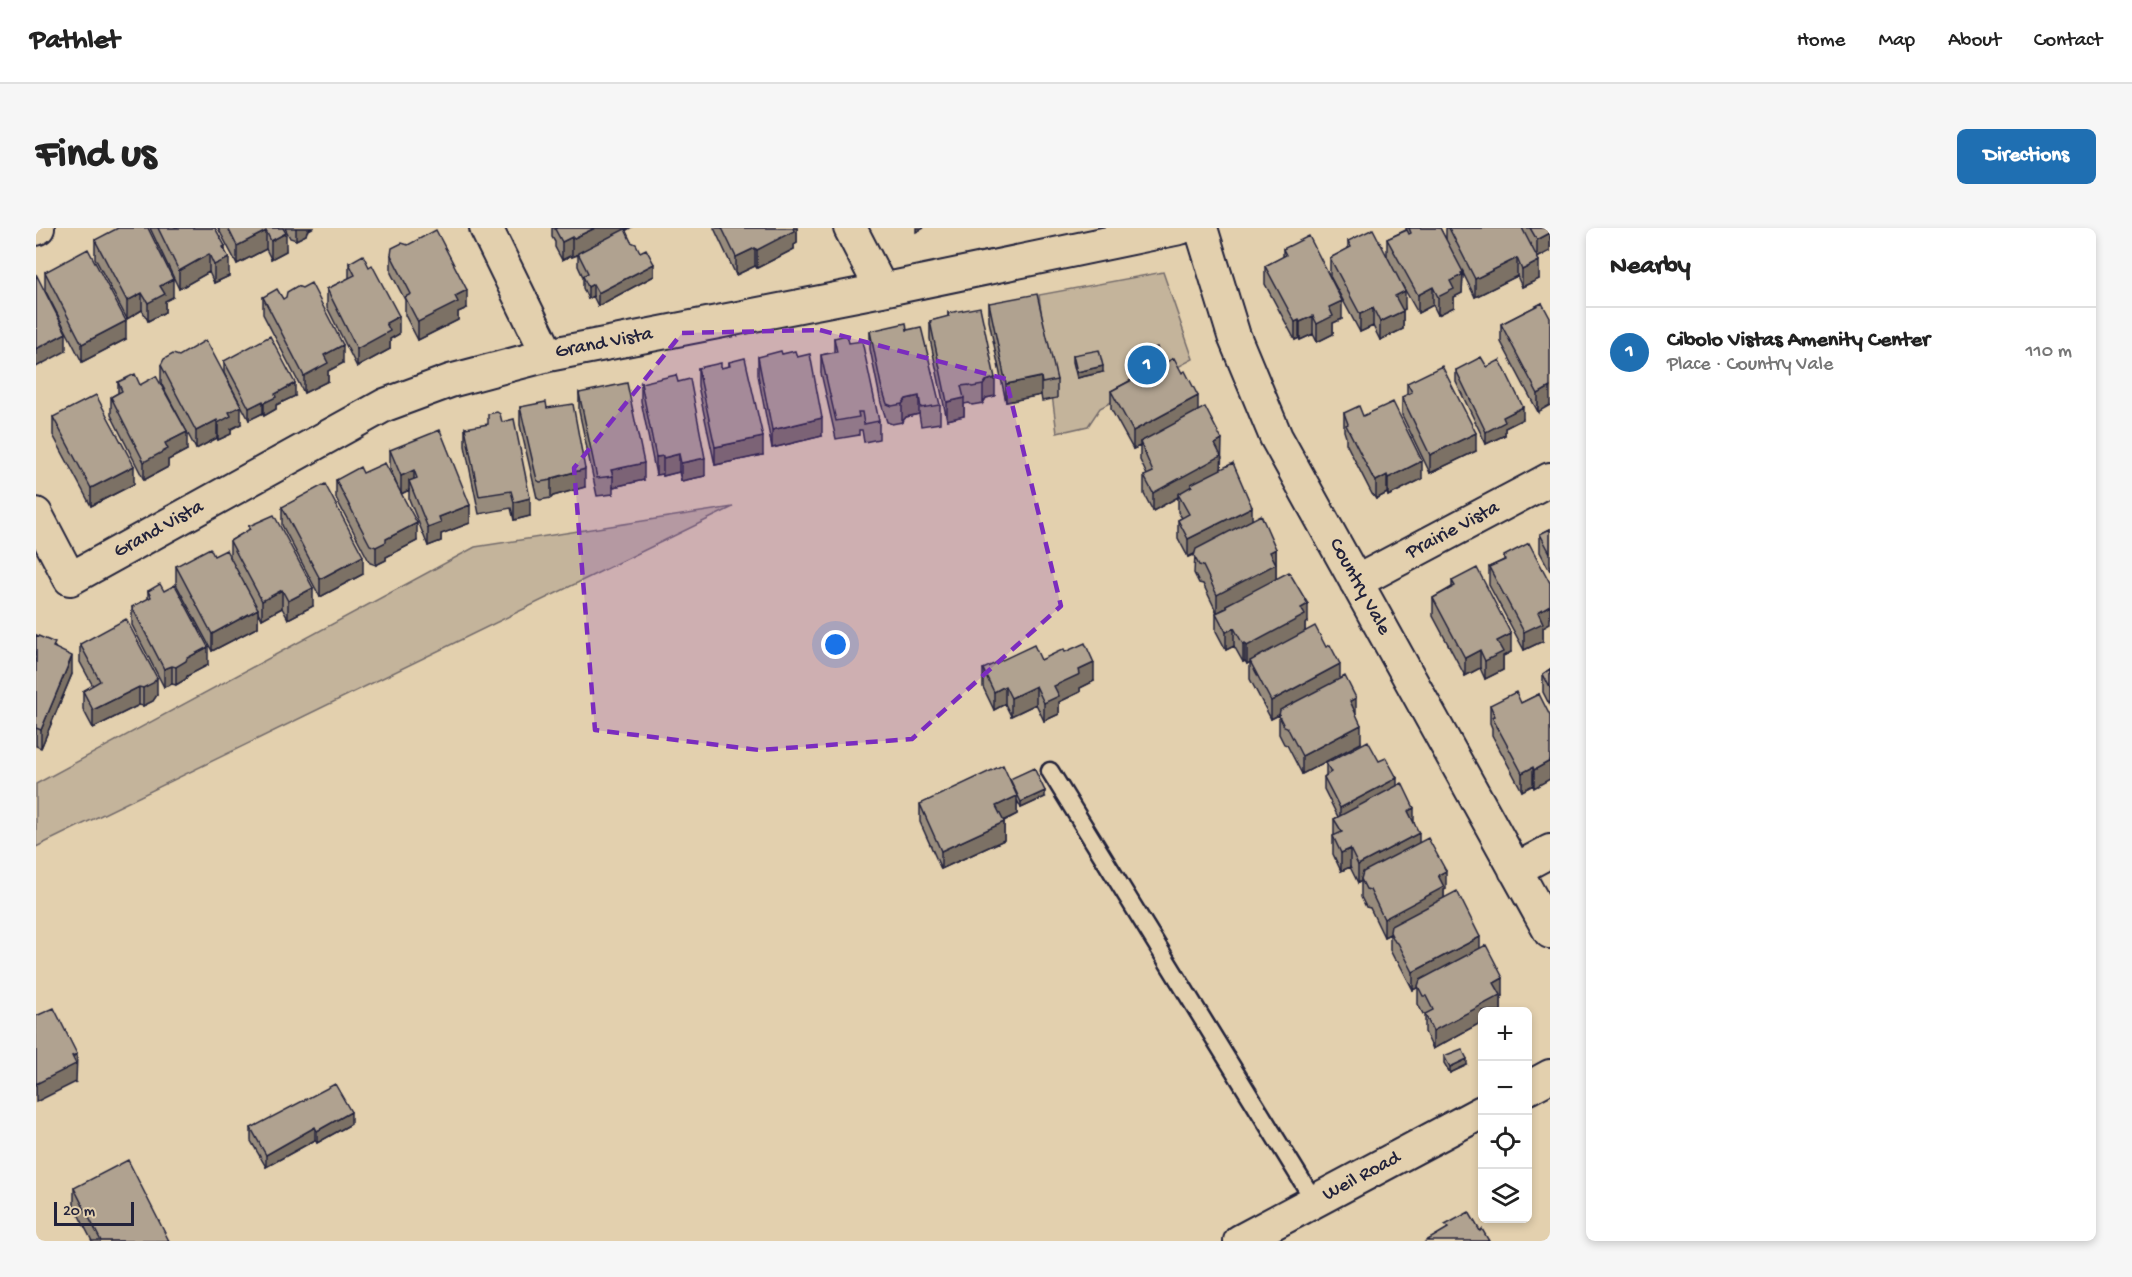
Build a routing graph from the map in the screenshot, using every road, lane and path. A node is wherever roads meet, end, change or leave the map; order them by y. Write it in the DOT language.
graph roads {
  1 [pos="486,228"];
  2 [pos="850,228"];
  3 [pos="1180,228"];
  4 [pos="1201,228"];
  5 [pos="882,290"];
  6 [pos="548,355"];
  7 [pos="1550,479"];
  8 [pos="36,514"];
  9 [pos="1356,582"];
  10 [pos="1050,771"];
  11 [pos="1550,851"];
  12 [pos="1515,870"];
  13 [pos="1550,932"];
  14 [pos="1550,1076"];
  15 [pos="1532,1085"];
  16 [pos="1478,1114"];
  17 [pos="1315,1202"];
  18 [pos="1240,1241"];
  1 -- 6 [label="street"];
  2 -- 5 [label="street"];
  3 -- 5 [label="street, Grand Vista"];
  4 -- 9 [label="street, Country Vale"];
  5 -- 6 [label="street, Grand Vista"];
  6 -- 8 [label="street, Grand Vista"];
  7 -- 9 [label="street, Prairie Vista"];
  9 -- 12 [label="street, Country Vale"];
  10 -- 17 [label="lane"];
  11 -- 12 [label="street"];
  12 -- 13 [label="street, Country Vale"];
  14 -- 15 [label="street"];
  16 -- 17 [label="street, Weil Road"];
  17 -- 18 [label="street, Weil Road"];
}
